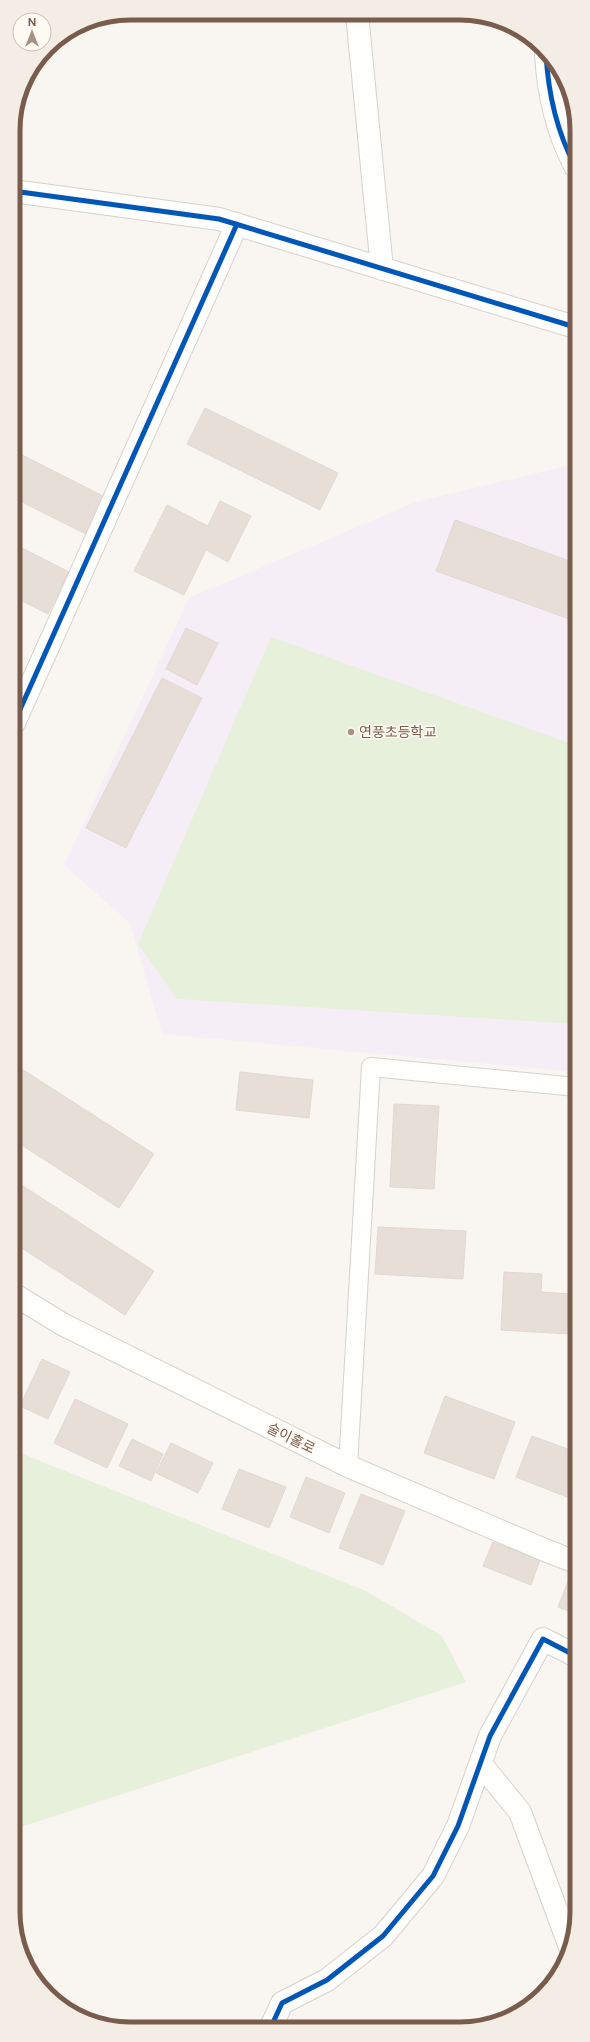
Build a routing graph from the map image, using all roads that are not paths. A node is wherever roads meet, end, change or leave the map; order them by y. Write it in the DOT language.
graph roads {
  1 [pos="359,20"];
  2 [pos="547,62"];
  3 [pos="570,156"];
  4 [pos="20,192"];
  5 [pos="236,224"];
  6 [pos="382,268"];
  7 [pos="570,325"];
  8 [pos="20,710"];
  9 [pos="570,1086"];
  10 [pos="20,1299"];
  11 [pos="348,1466"];
  12 [pos="570,1560"];
  13 [pos="570,1653"];
  14 [pos="481,1764"];
  15 [pos="567,1938"];
  16 [pos="273,2022"];
  1 -- 6 [label="street"];
  2 -- 3 [label="street"];
  4 -- 5 [label="street"];
  5 -- 6 [label="street"];
  5 -- 8 [label="street"];
  6 -- 7 [label="street"];
  9 -- 11 [label="lane"];
  10 -- 11 [label="street, 술이홀로"];
  11 -- 12 [label="street, 술이홀로"];
  13 -- 14 [label="street"];
  14 -- 15 [label="street"];
  14 -- 16 [label="street"];
}
